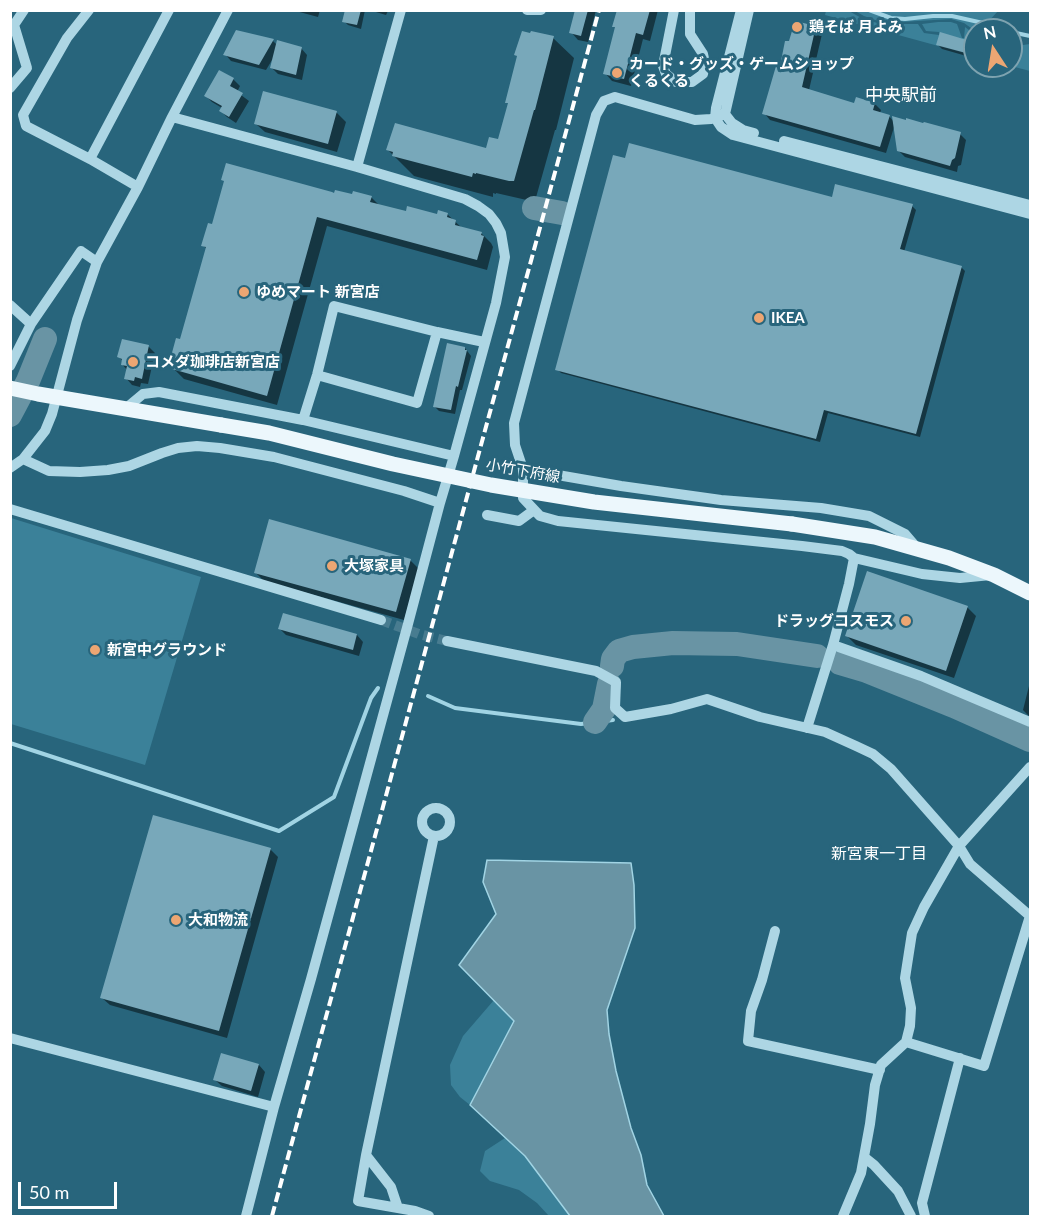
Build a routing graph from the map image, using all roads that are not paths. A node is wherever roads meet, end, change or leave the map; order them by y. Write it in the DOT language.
graph roads {
  1 [pos="24,10"];
  2 [pos="89,10"];
  3 [pos="169,10"];
  4 [pos="228,10"];
  5 [pos="400,10"];
  6 [pos="527,10"];
  7 [pos="541,10"];
  8 [pos="674,10"];
  9 [pos="690,10"];
  10 [pos="741,10"];
  11 [pos="749,10"];
  12 [pos="10,88"];
  13 [pos="720,116"];
  14 [pos="172,117"];
  15 [pos="90,159"];
  16 [pos="357,167"];
  17 [pos="138,187"];
  18 [pos="1030,205"];
  19 [pos="1030,214"];
  20 [pos="98,262"];
  21 [pos="10,305"];
  22 [pos="31,324"];
  23 [pos="437,332"];
  24 [pos="484,342"];
  25 [pos="10,366"];
  26 [pos="316,375"];
  27 [pos="10,388"];
  28 [pos="56,397"];
  29 [pos="125,409"];
  30 [pos="303,420"];
  31 [pos="454,456"];
  32 [pos="23,459"];
  33 [pos="10,468"];
  34 [pos="523,469"];
  35 [pos="440,503"];
  36 [pos="10,509"];
  37 [pos="534,510"];
  38 [pos="487,515"];
  39 [pos="917,549"];
  40 [pos="854,558"];
  41 [pos="994,575"];
  42 [pos="1029,591"];
  43 [pos="381,620"];
  44 [pos="447,641"];
  45 [pos="833,645"];
  46 [pos="1030,722"];
  47 [pos="807,728"];
  48 [pos="1030,767"];
  49 [pos="434,836"];
  50 [pos="959,846"];
  51 [pos="1030,916"];
  52 [pos="775,931"];
  53 [pos="10,1038"];
  54 [pos="906,1042"];
  55 [pos="960,1058"];
  56 [pos="880,1070"];
  57 [pos="274,1107"];
  58 [pos="366,1155"];
  59 [pos="864,1157"];
  60 [pos="398,1208"];
  61 [pos="246,1216"];
  62 [pos="429,1216"];
  63 [pos="843,1216"];
  64 [pos="911,1216"];
  65 [pos="925,1216"];
  1 -- 12 [label="street"];
  2 -- 15 [label="street"];
  3 -- 15 [label="street"];
  4 -- 14 [label="street"];
  5 -- 16 [label="street"];
  6 -- 7 [label="street"];
  8 -- 9 [label="street"];
  10 -- 13 [label="street"];
  11 -- 13 [label="street"];
  13 -- 18 [label="street"];
  13 -- 19 [label="street"];
  13 -- 34 [label="street"];
  14 -- 16 [label="street"];
  14 -- 17 [label="street"];
  15 -- 17 [label="street"];
  16 -- 24 [label="street"];
  17 -- 20 [label="street"];
  20 -- 22 [label="street"];
  20 -- 28 [label="street"];
  21 -- 22 [label="street"];
  22 -- 25 [label="street"];
  23 -- 24 [label="street"];
  23 -- 26 [label="street"];
  23 -- 26 [label="street"];
  24 -- 31 [label="street"];
  26 -- 30 [label="street"];
  27 -- 28 [label="main road, 小竹下府線"];
  28 -- 29 [label="main road, 小竹下府線"];
  28 -- 32 [label="street"];
  29 -- 30 [label="street"];
  29 -- 39 [label="main road, 小竹下府線, bridge"];
  30 -- 31 [label="street"];
  31 -- 35 [label="street"];
  32 -- 33 [label="street"];
  32 -- 35 [label="street"];
  34 -- 37 [label="street"];
  34 -- 39 [label="street"];
  35 -- 57 [label="street"];
  36 -- 43 [label="street"];
  37 -- 38 [label="street"];
  37 -- 40 [label="street"];
  39 -- 41 [label="main road, 小竹下府線"];
  40 -- 41 [label="street"];
  40 -- 45 [label="street"];
  41 -- 42 [label="main road, 小竹下府線"];
  44 -- 47 [label="street"];
  45 -- 46 [label="street"];
  45 -- 47 [label="street"];
  47 -- 50 [label="street"];
  48 -- 50 [label="street"];
  49 -- 58 [label="street"];
  50 -- 51 [label="street"];
  50 -- 54 [label="street"];
  51 -- 55 [label="street"];
  52 -- 56 [label="street"];
  53 -- 57 [label="street"];
  54 -- 55 [label="street"];
  54 -- 56 [label="street"];
  55 -- 65 [label="street"];
  56 -- 59 [label="street"];
  57 -- 61 [label="street"];
  58 -- 60 [label="street"];
  58 -- 60 [label="street"];
  59 -- 63 [label="street"];
  59 -- 64 [label="street"];
  60 -- 62 [label="street"];
}
